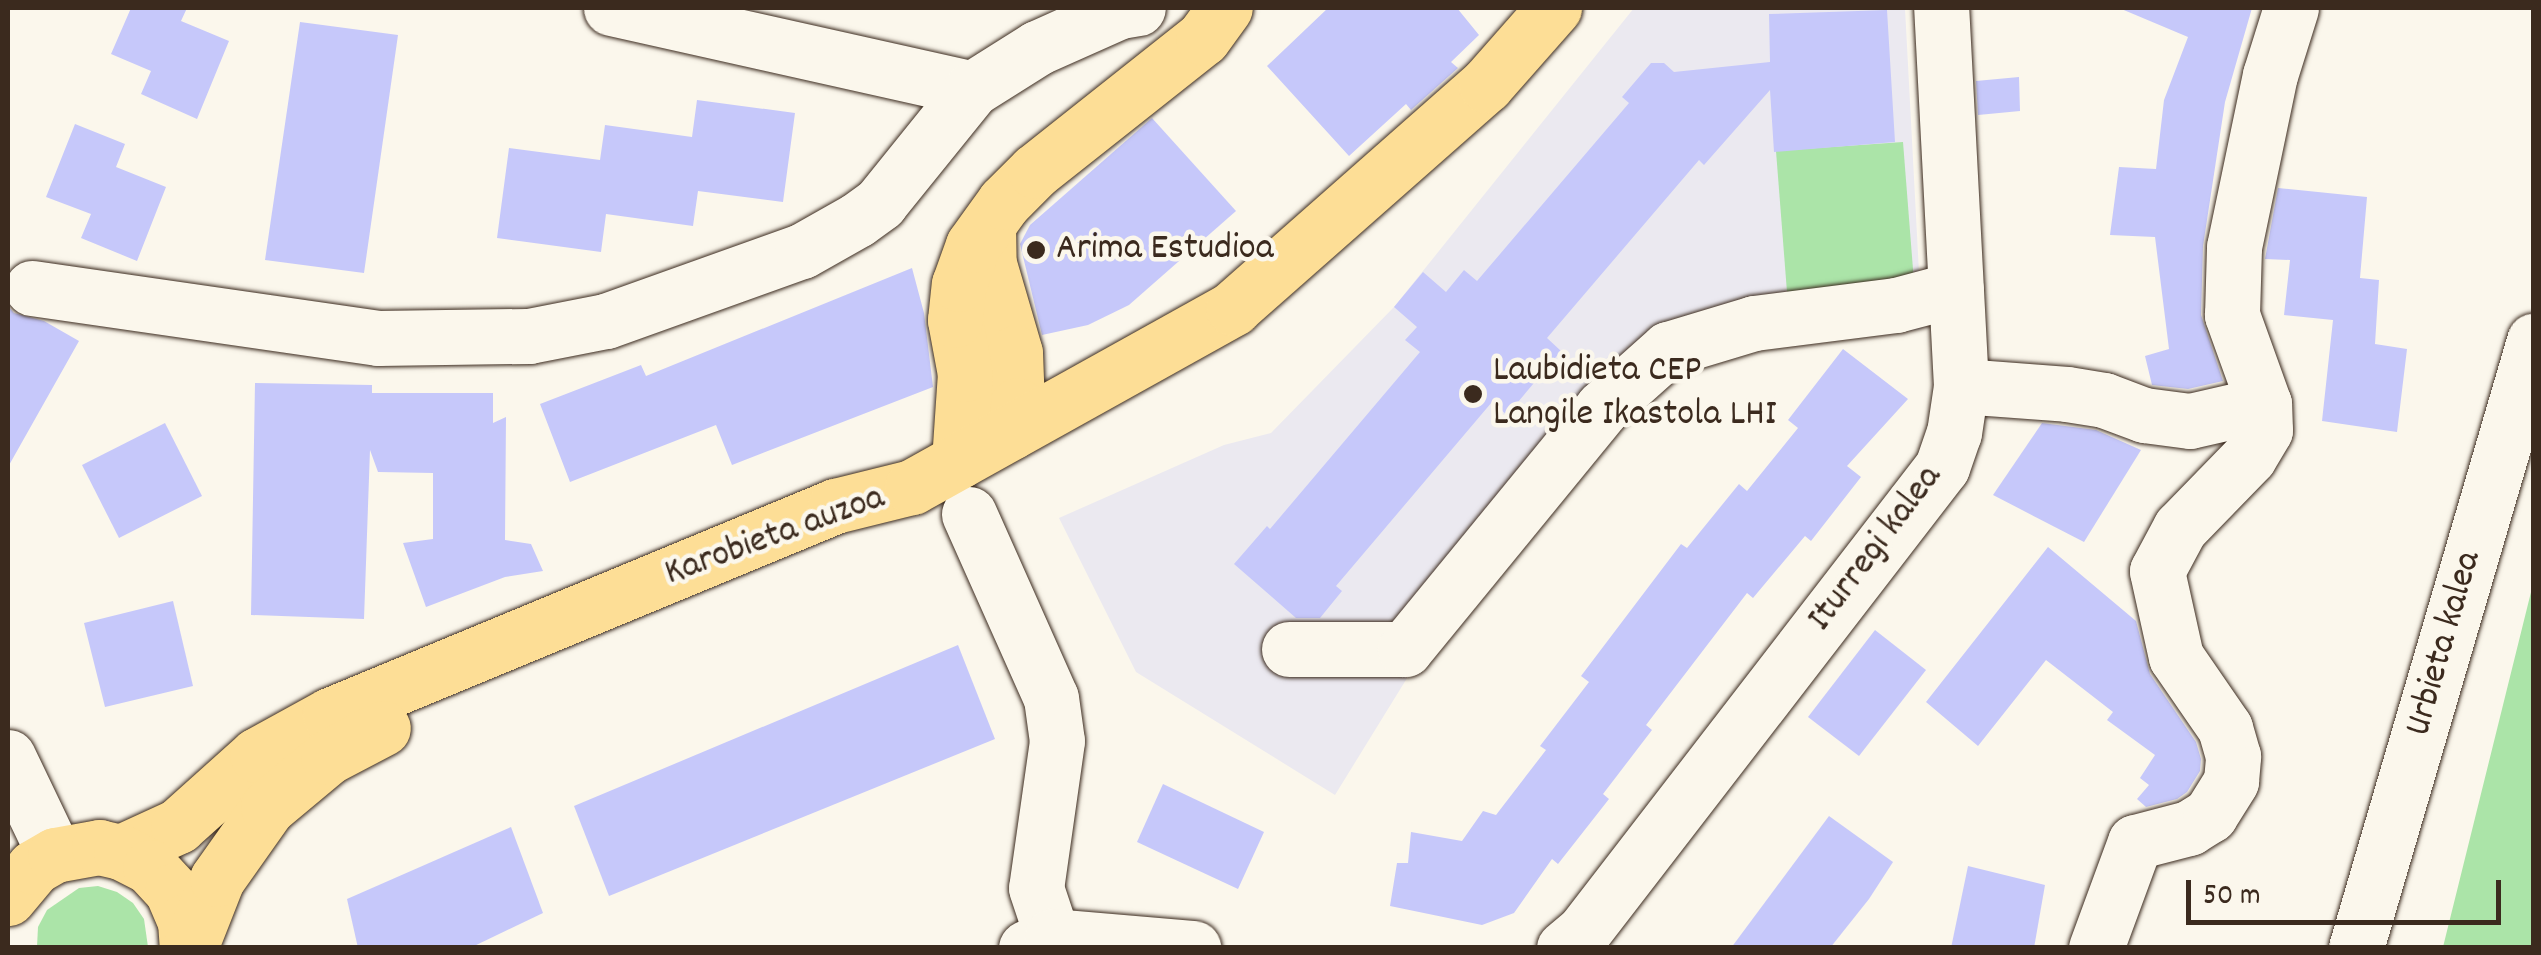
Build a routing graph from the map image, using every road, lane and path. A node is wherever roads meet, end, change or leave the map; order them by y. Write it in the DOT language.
graph roads {
  1 [pos="611,8"];
  2 [pos="1138,8"];
  3 [pos="1225,8"];
  4 [pos="1554,8"];
  5 [pos="1942,8"];
  6 [pos="2291,8"];
  7 [pos="972,89"];
  8 [pos="988,225"];
  9 [pos="32,288"];
  10 [pos="1956,289"];
  11 [pos="1011,334"];
  12 [pos="2534,341"];
  13 [pos="1118,375"];
  14 [pos="1977,387"];
  15 [pos="2264,404"];
  16 [pos="1011,432"];
  17 [pos="959,461"];
  18 [pos="912,487"];
  19 [pos="969,514"];
  20 [pos="1290,649"];
  21 [pos="8,757"];
  22 [pos="121,852"];
  23 [pos="25,867"];
  24 [pos="1039,942"];
  25 [pos="188,948"];
  26 [pos="1193,948"];
  27 [pos="1564,948"];
  28 [pos="2096,948"];
  29 [pos="2356,948"];
  1 -- 7 [label="street"];
  2 -- 7 [label="street"];
  3 -- 8 [label="main road"];
  4 -- 13 [label="main road"];
  5 -- 10 [label="street, Iturregi kalea"];
  6 -- 15 [label="street"];
  7 -- 9 [label="street"];
  8 -- 11 [label="main road"];
  8 -- 17 [label="main road"];
  10 -- 14 [label="street, Iturregi kalea"];
  10 -- 20 [label="street"];
  11 -- 13 [label="main road"];
  11 -- 16 [label="main road"];
  12 -- 29 [label="street, Urbieta kalea"];
  13 -- 16 [label="main road"];
  14 -- 15 [label="street"];
  14 -- 27 [label="street, Iturregi kalea"];
  15 -- 28 [label="street"];
  16 -- 17 [label="main road"];
  17 -- 18 [label="main road"];
  18 -- 22 [label="main road, Karobieta auzoa"];
  18 -- 25 [label="main road, Karobieta auzoa"];
  19 -- 24 [label="street"];
  21 -- 23 [label="street"];
  22 -- 23 [label="main road"];
  22 -- 25 [label="main road"];
  24 -- 26 [label="street"];
}
